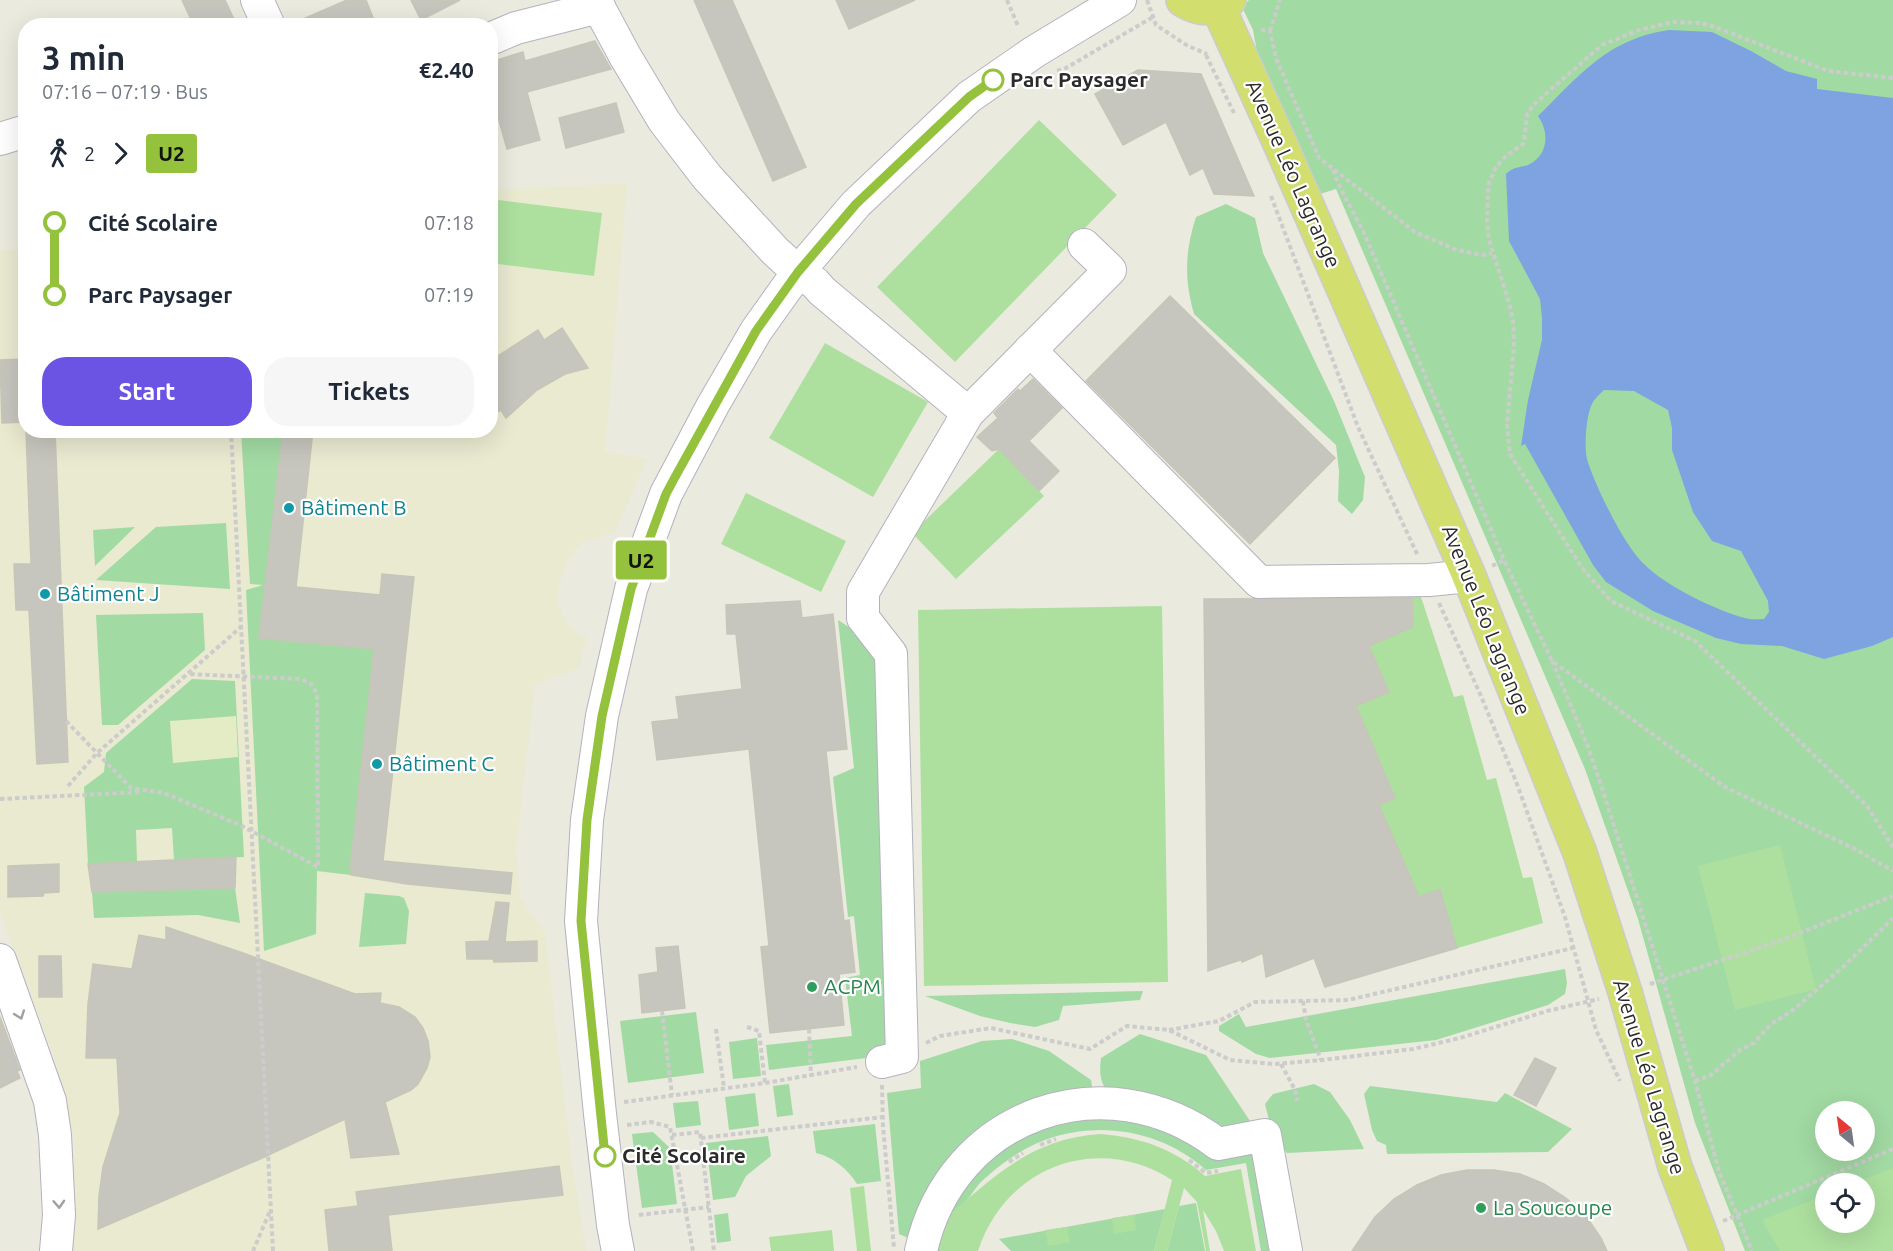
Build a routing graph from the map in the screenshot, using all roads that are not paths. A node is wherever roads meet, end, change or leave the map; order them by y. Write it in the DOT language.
graph roads {
  1 [pos="257,0"];
  2 [pos="1120,0"];
  3 [pos="1183,0"];
  4 [pos="1224,3"];
  5 [pos="597,4"];
  6 [pos="265,18"];
  7 [pos="498,36"];
  8 [pos="18,133"];
  9 [pos="0,139"];
  10 [pos="1084,244"];
  11 [pos="798,272"];
  12 [pos="1030,350"];
  13 [pos="968,414"];
  14 [pos="1469,576"];
  15 [pos="0,960"];
  16 [pos="892,1059"];
  17 [pos="1703,1241"];
  18 [pos="56,1251"];
  19 [pos="618,1251"];
  20 [pos="921,1251"];
  21 [pos="1286,1251"];
  1 -- 6 [label="street"];
  2 -- 11 [label="street"];
  3 -- 4 [label="main road"];
  4 -- 14 [label="main road, Avenue Léo Lagrange"];
  5 -- 7 [label="street"];
  5 -- 11 [label="street"];
  8 -- 9 [label="street"];
  10 -- 12 [label="street"];
  11 -- 13 [label="street"];
  11 -- 19 [label="street"];
  12 -- 13 [label="street"];
  12 -- 14 [label="street"];
  13 -- 16 [label="street"];
  14 -- 17 [label="main road, Avenue Léo Lagrange"];
  15 -- 18 [label="street, one-way"];
  20 -- 21 [label="street"];
}
